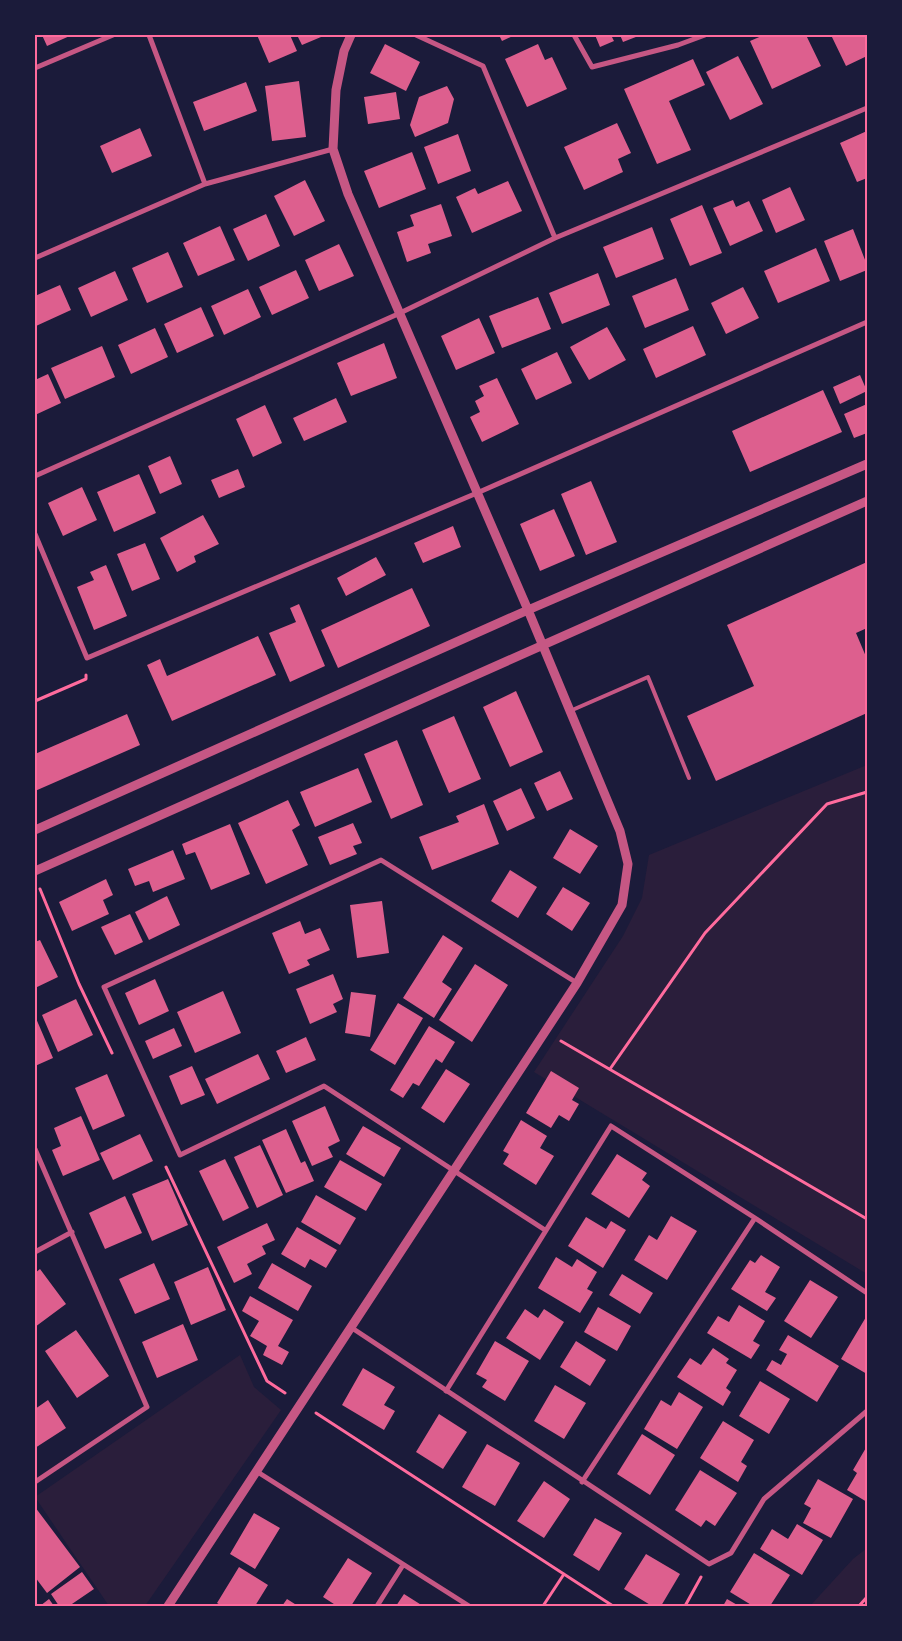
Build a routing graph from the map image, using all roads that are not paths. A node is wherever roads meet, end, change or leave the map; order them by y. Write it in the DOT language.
graph roads {
  1 [pos="113,35"];
  2 [pos="149,35"];
  3 [pos="351,35"];
  4 [pos="416,35"];
  5 [pos="574,35"];
  6 [pos="705,35"];
  7 [pos="35,68"];
  8 [pos="867,108"];
  9 [pos="333,149"];
  10 [pos="205,184"];
  11 [pos="555,238"];
  12 [pos="35,258"];
  13 [pos="398,314"];
  14 [pos="867,322"];
  15 [pos="867,464"];
  16 [pos="35,476"];
  17 [pos="477,493"];
  18 [pos="867,501"];
  19 [pos="35,534"];
  20 [pos="528,610"];
  21 [pos="543,647"];
  22 [pos="570,711"];
  23 [pos="689,778"];
  24 [pos="35,830"];
  25 [pos="35,871"];
  26 [pos="577,983"];
  27 [pos="35,1149"];
  28 [pos="454,1171"];
  29 [pos="755,1218"];
  30 [pos="545,1230"];
  31 [pos="72,1232"];
  32 [pos="35,1252"];
  33 [pos="867,1293"];
  34 [pos="352,1328"];
  35 [pos="446,1391"];
  36 [pos="867,1411"];
  37 [pos="256,1471"];
  38 [pos="35,1482"];
  39 [pos="582,1482"];
  40 [pos="403,1565"];
  41 [pos="168,1606"];
  42 [pos="377,1606"];
  43 [pos="468,1606"];
  1 -- 7 [label="street"];
  2 -- 10 [label="street"];
  3 -- 9 [label="street"];
  4 -- 11 [label="street"];
  5 -- 6 [label="street"];
  8 -- 11 [label="street"];
  9 -- 10 [label="street"];
  9 -- 13 [label="street"];
  10 -- 12 [label="street"];
  11 -- 13 [label="street"];
  13 -- 16 [label="street"];
  13 -- 17 [label="street"];
  14 -- 17 [label="street"];
  15 -- 20 [label="street"];
  17 -- 19 [label="street"];
  17 -- 20 [label="street"];
  18 -- 21 [label="street"];
  20 -- 21 [label="street"];
  20 -- 24 [label="street"];
  21 -- 22 [label="street"];
  21 -- 25 [label="street"];
  22 -- 23 [label="lane"];
  22 -- 26 [label="street"];
  26 -- 28 [label="street"];
  26 -- 28 [label="street"];
  27 -- 31 [label="street"];
  28 -- 30 [label="street"];
  28 -- 34 [label="street"];
  29 -- 30 [label="street"];
  29 -- 33 [label="street"];
  29 -- 39 [label="street"];
  30 -- 35 [label="street"];
  31 -- 32 [label="street"];
  31 -- 38 [label="street"];
  34 -- 35 [label="street"];
  34 -- 37 [label="street"];
  35 -- 39 [label="street"];
  36 -- 39 [label="street"];
  37 -- 40 [label="street"];
  37 -- 41 [label="street"];
  40 -- 42 [label="street"];
  40 -- 43 [label="street"];
}
